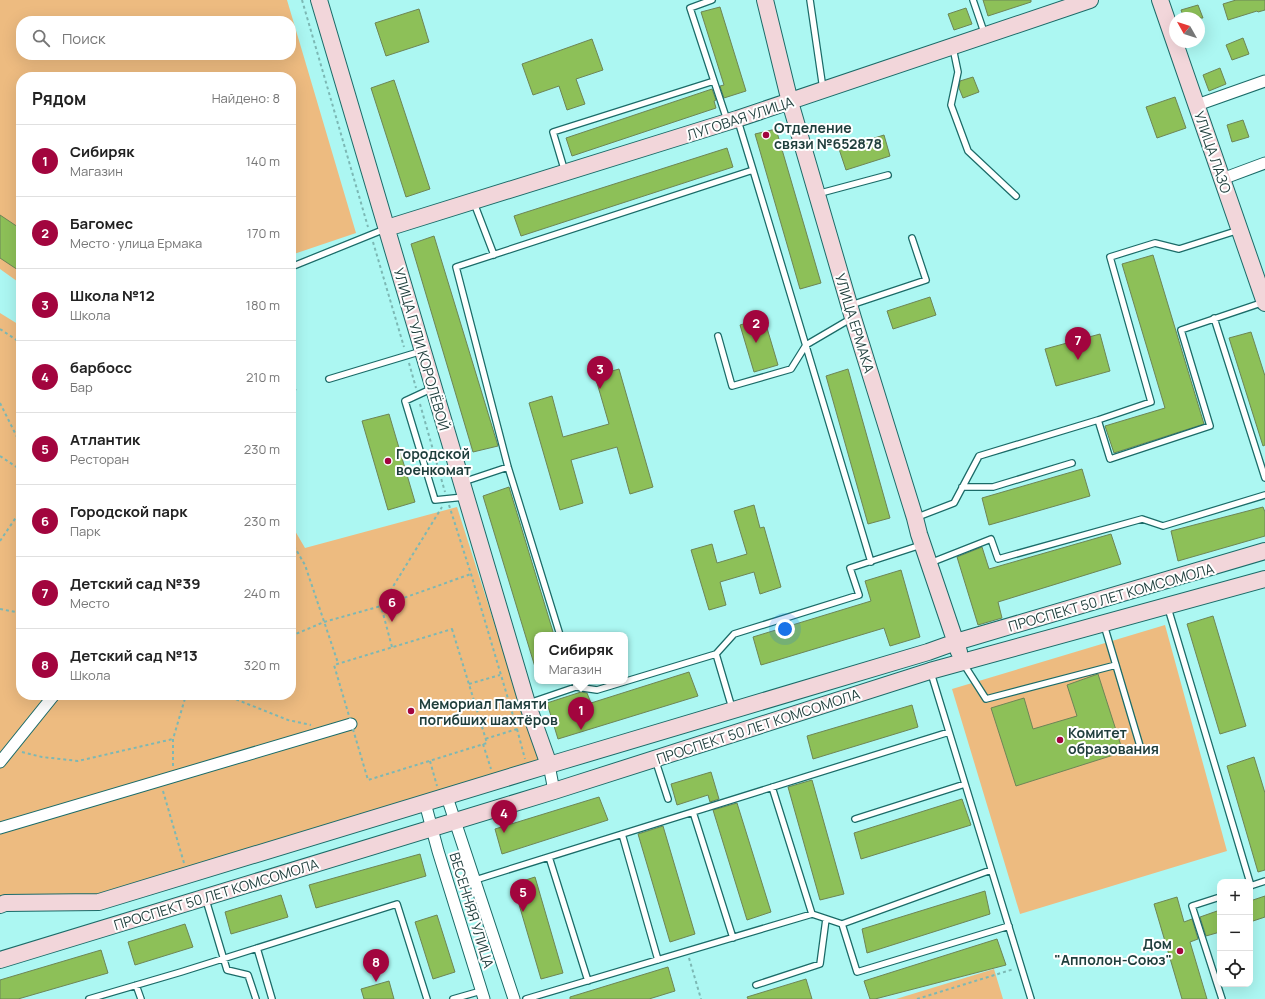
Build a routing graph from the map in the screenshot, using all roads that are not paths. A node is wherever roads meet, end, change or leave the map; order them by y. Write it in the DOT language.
graph roads {
  1 [pos="319,0"];
  2 [pos="712,0"];
  3 [pos="765,0"];
  4 [pos="810,0"];
  5 [pos="973,0"];
  6 [pos="1090,0"];
  7 [pos="1160,0"];
  8 [pos="985,35"];
  9 [pos="952,46"];
  10 [pos="714,81"];
  11 [pos="1265,81"];
  12 [pos="823,89"];
  13 [pos="790,102"];
  14 [pos="1197,106"];
  15 [pos="732,121"];
  16 [pos="1265,163"];
  17 [pos="753,170"];
  18 [pos="565,172"];
  19 [pos="888,175"];
  20 [pos="1222,179"];
  21 [pos="817,194"];
  22 [pos="1016,196"];
  23 [pos="473,201"];
  24 [pos="387,228"];
  25 [pos="1240,229"];
  26 [pos="912,238"];
  27 [pos="494,255"];
  28 [pos="296,265"];
  29 [pos="1263,293"];
  30 [pos="851,312"];
  31 [pos="1214,318"];
  32 [pos="718,336"];
  33 [pos="806,345"];
  34 [pos="423,351"];
  35 [pos="329,379"];
  36 [pos="434,388"];
  37 [pos="1098,420"];
  38 [pos="1072,463"];
  39 [pos="508,467"];
  40 [pos="1265,478"];
  41 [pos="962,487"];
  42 [pos="464,489"];
  43 [pos="1265,495"];
  44 [pos="915,518"];
  45 [pos="923,545"];
  46 [pos="1265,551"];
  47 [pos="871,562"];
  48 [pos="930,563"];
  49 [pos="1265,579"];
  50 [pos="1167,606"];
  51 [pos="1104,623"];
  52 [pos="559,632"];
  53 [pos="956,642"];
  54 [pos="716,654"];
  55 [pos="962,661"];
  56 [pos="1116,665"];
  57 [pos="930,670"];
  58 [pos="628,681"];
  59 [pos="575,684"];
  60 [pos="617,684"];
  61 [pos="50,700"];
  62 [pos="527,703"];
  63 [pos="733,711"];
  64 [pos="351,724"];
  65 [pos="949,732"];
  66 [pos="1140,746"];
  67 [pos="655,759"];
  68 [pos="0,762"];
  69 [pos="549,765"];
  70 [pos="965,784"];
  71 [pos="772,787"];
  72 [pos="554,792"];
  73 [pos="447,797"];
  74 [pos="668,799"];
  75 [pos="425,803"];
  76 [pos="693,812"];
  77 [pos="855,819"];
  78 [pos="455,821"];
  79 [pos="0,828"];
  80 [pos="432,829"];
  81 [pos="622,834"];
  82 [pos="549,857"];
  83 [pos="992,870"];
  84 [pos="1249,879"];
  85 [pos="475,880"];
  86 [pos="1265,881"];
  87 [pos="1253,885"];
  88 [pos="205,897"];
  89 [pos="1217,897"];
  90 [pos="0,905"];
  91 [pos="812,914"];
  92 [pos="826,919"];
  93 [pos="842,924"];
  94 [pos="1009,926"];
  95 [pos="732,938"];
  96 [pos="256,948"];
  97 [pos="223,959"];
  98 [pos="0,960"];
  99 [pos="658,960"];
  100 [pos="588,981"];
  101 [pos="136,985"];
  102 [pos="756,985"];
  103 [pos="483,995"];
  104 [pos="89,999"];
  105 [pos="141,999"];
  106 [pos="256,999"];
  107 [pos="272,999"];
  108 [pos="427,999"];
  109 [pos="452,999"];
  110 [pos="514,999"];
  111 [pos="526,999"];
  112 [pos="1031,999"];
  113 [pos="1222,999"];
  1 -- 24 [label="main road, УЛИЦА ГУЛИ КОРОЛЁВОЙ"];
  2 -- 10 [label="lane"];
  3 -- 13 [label="main road, УЛИЦА ЕРМАКА"];
  4 -- 12 [label="lane"];
  5 -- 8 [label="lane"];
  6 -- 8 [label="main road, ЛУГОВАЯ УЛИЦА"];
  7 -- 14 [label="main road, УЛИЦА ЛАЗО"];
  8 -- 9 [label="main road, ЛУГОВАЯ УЛИЦА"];
  9 -- 12 [label="main road, ЛУГОВАЯ УЛИЦА"];
  9 -- 22 [label="lane"];
  10 -- 15 [label="lane"];
  10 -- 18 [label="lane"];
  11 -- 14 [label="street"];
  12 -- 13 [label="main road, ЛУГОВАЯ УЛИЦА"];
  13 -- 15 [label="main road, ЛУГОВАЯ УЛИЦА"];
  13 -- 21 [label="main road, УЛИЦА ЕРМАКА"];
  14 -- 20 [label="main road, УЛИЦА ЛАЗО"];
  15 -- 17 [label="lane"];
  15 -- 18 [label="main road, ЛУГОВАЯ УЛИЦА"];
  16 -- 20 [label="street"];
  17 -- 27 [label="lane"];
  17 -- 33 [label="lane"];
  18 -- 23 [label="main road, ЛУГОВАЯ УЛИЦА"];
  19 -- 21 [label="lane"];
  20 -- 25 [label="main road, УЛИЦА ЛАЗО"];
  21 -- 30 [label="main road, УЛИЦА ЕРМАКА"];
  23 -- 24 [label="main road, ЛУГОВАЯ УЛИЦА"];
  23 -- 27 [label="lane"];
  24 -- 28 [label="lane"];
  24 -- 34 [label="main road, УЛИЦА ГУЛИ КОРОЛЁВОЙ"];
  25 -- 29 [label="main road, УЛИЦА ЛАЗО"];
  25 -- 37 [label="lane"];
  26 -- 30 [label="lane"];
  27 -- 39 [label="lane"];
  29 -- 31 [label="lane"];
  30 -- 33 [label="lane"];
  30 -- 44 [label="main road, УЛИЦА ЕРМАКА"];
  31 -- 37 [label="lane"];
  31 -- 40 [label="lane"];
  32 -- 33 [label="lane"];
  33 -- 47 [label="lane"];
  34 -- 35 [label="lane"];
  34 -- 36 [label="main road, УЛИЦА ГУЛИ КОРОЛЁВОЙ"];
  36 -- 42 [label="main road, УЛИЦА ГУЛИ КОРОЛЁВОЙ"];
  36 -- 42 [label="lane"];
  37 -- 41 [label="lane"];
  38 -- 41 [label="lane"];
  39 -- 42 [label="lane"];
  39 -- 52 [label="lane"];
  41 -- 44 [label="lane"];
  42 -- 62 [label="main road, УЛИЦА ГУЛИ КОРОЛЁВОЙ"];
  43 -- 48 [label="lane"];
  44 -- 45 [label="main road, УЛИЦА ЕРМАКА"];
  45 -- 47 [label="lane"];
  45 -- 48 [label="main road, УЛИЦА ЕРМАКА"];
  46 -- 53 [label="main road, ПРОСПЕКТ 50 ЛЕТ КОМСОМОЛА"];
  47 -- 54 [label="lane"];
  48 -- 53 [label="main road, УЛИЦА ЕРМАКА"];
  49 -- 50 [label="main road, ПРОСПЕКТ 50 ЛЕТ КОМСОМОЛА"];
  50 -- 51 [label="main road, ПРОСПЕКТ 50 ЛЕТ КОМСОМОЛА"];
  50 -- 84 [label="lane"];
  51 -- 55 [label="main road, ПРОСПЕКТ 50 ЛЕТ КОМСОМОЛА"];
  51 -- 56 [label="lane"];
  53 -- 55 [label="main road"];
  53 -- 63 [label="main road, ПРОСПЕКТ 50 ЛЕТ КОМСОМОЛА"];
  54 -- 58 [label="lane"];
  54 -- 63 [label="lane"];
  55 -- 56 [label="lane"];
  55 -- 57 [label="main road, ПРОСПЕКТ 50 ЛЕТ КОМСОМОЛА"];
  56 -- 66 [label="lane"];
  57 -- 65 [label="lane"];
  57 -- 67 [label="main road, ПРОСПЕКТ 50 ЛЕТ КОМСОМОЛА"];
  59 -- 60 [label="lane"];
  59 -- 62 [label="lane"];
  61 -- 68 [label="street"];
  62 -- 69 [label="main road, УЛИЦА ГУЛИ КОРОЛЁВОЙ"];
  63 -- 69 [label="main road, ПРОСПЕКТ 50 ЛЕТ КОМСОМОЛА"];
  64 -- 79 [label="street"];
  65 -- 70 [label="lane"];
  65 -- 71 [label="lane"];
  67 -- 72 [label="main road, ПРОСПЕКТ 50 ЛЕТ КОМСОМОЛА"];
  67 -- 74 [label="lane"];
  69 -- 72 [label="street"];
  69 -- 73 [label="main road, ПРОСПЕКТ 50 ЛЕТ КОМСОМОЛА"];
  70 -- 77 [label="lane"];
  70 -- 83 [label="lane"];
  71 -- 76 [label="lane"];
  71 -- 91 [label="lane"];
  72 -- 78 [label="main road, ПРОСПЕКТ 50 ЛЕТ КОМСОМОЛА"];
  73 -- 75 [label="main road, ПРОСПЕКТ 50 ЛЕТ КОМСОМОЛА"];
  73 -- 78 [label="street"];
  75 -- 80 [label="street"];
  75 -- 90 [label="main road, ПРОСПЕКТ 50 ЛЕТ КОМСОМОЛА"];
  76 -- 81 [label="lane"];
  76 -- 95 [label="lane"];
  78 -- 80 [label="main road, ПРОСПЕКТ 50 ЛЕТ КОМСОМОЛА"];
  78 -- 85 [label="street, ВЕСЕННЯЯ УЛИЦА"];
  80 -- 88 [label="main road, ПРОСПЕКТ 50 ЛЕТ КОМСОМОЛА"];
  80 -- 103 [label="street, ВЕСЕННЯЯ УЛИЦА"];
  81 -- 82 [label="lane"];
  81 -- 99 [label="lane"];
  82 -- 85 [label="lane"];
  82 -- 100 [label="lane"];
  83 -- 93 [label="lane"];
  83 -- 94 [label="lane"];
  85 -- 110 [label="street, ВЕСЕННЯЯ УЛИЦА"];
  86 -- 87 [label="lane"];
  88 -- 97 [label="lane"];
  88 -- 98 [label="main road, ПРОСПЕКТ 50 ЛЕТ КОМСОМОЛА"];
  89 -- 113 [label="lane"];
  91 -- 92 [label="lane"];
  91 -- 95 [label="lane"];
  92 -- 93 [label="lane"];
  92 -- 102 [label="lane"];
  93 -- 94 [label="lane"];
  94 -- 112 [label="lane"];
  95 -- 99 [label="lane"];
  96 -- 97 [label="lane"];
  96 -- 107 [label="lane"];
  96 -- 108 [label="lane"];
  97 -- 101 [label="lane"];
  97 -- 106 [label="lane"];
  99 -- 100 [label="lane"];
  100 -- 111 [label="lane"];
  101 -- 104 [label="lane"];
  101 -- 105 [label="lane"];
  103 -- 109 [label="lane"];
}
